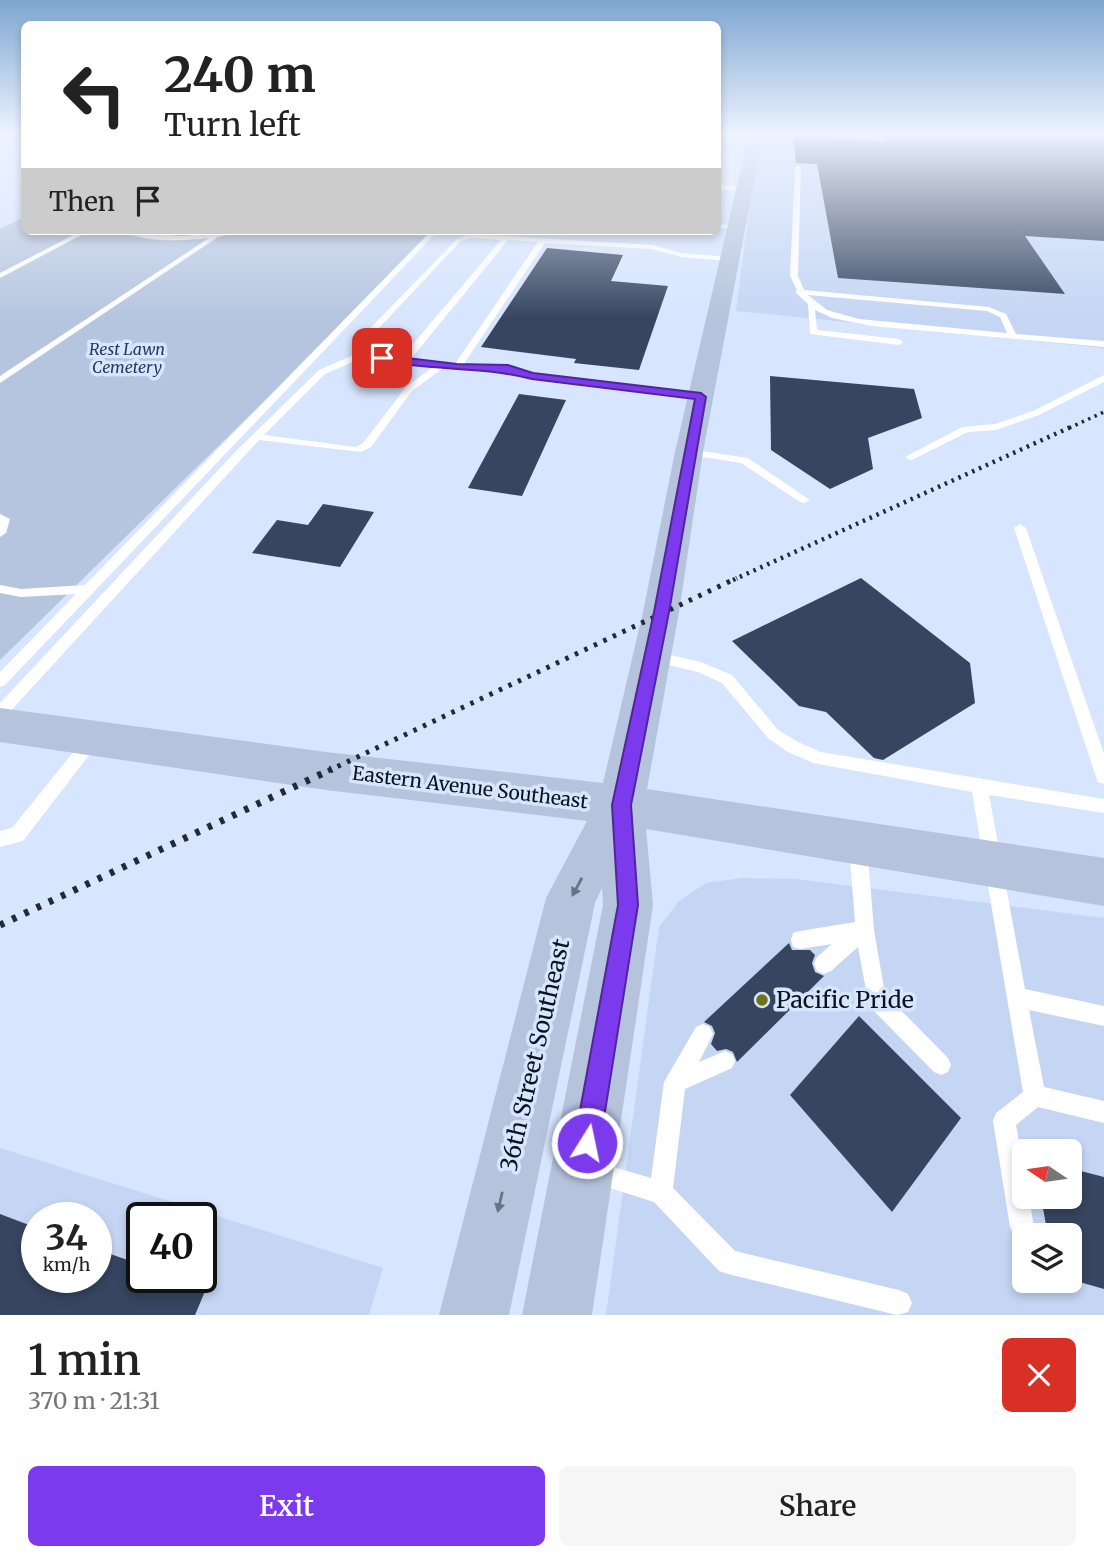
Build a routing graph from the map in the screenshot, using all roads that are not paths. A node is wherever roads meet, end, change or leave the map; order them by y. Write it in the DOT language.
graph roads {
  1 [pos="741,195"];
  2 [pos="796,195"];
  3 [pos="727,227"];
  4 [pos="78,235"];
  5 [pos="150,235"];
  6 [pos="222,235"];
  7 [pos="431,235"];
  8 [pos="215,237"];
  9 [pos="506,238"];
  10 [pos="543,240"];
  11 [pos="729,259"];
  12 [pos="0,276"];
  13 [pos="799,292"];
  14 [pos="811,305"];
  15 [pos="1013,336"];
  16 [pos="899,341"];
  17 [pos="1104,344"];
  18 [pos="360,355"];
  19 [pos="404,361"];
  20 [pos="441,365"];
  21 [pos="457,367"];
  22 [pos="1104,378"];
  23 [pos="0,380"];
  24 [pos="701,397"];
  25 [pos="257,437"];
  26 [pos="689,452"];
  27 [pos="909,457"];
  28 [pos="804,500"];
  29 [pos="0,518"];
  30 [pos="1020,528"];
  31 [pos="0,533"];
  32 [pos="0,589"];
  33 [pos="87,589"];
  34 [pos="651,656"];
  35 [pos="0,681"];
  36 [pos="0,713"];
  37 [pos="0,725"];
  38 [pos="93,738"];
  39 [pos="1104,777"];
  40 [pos="979,786"];
  41 [pos="621,805"];
  42 [pos="1104,806"];
  43 [pos="0,839"];
  44 [pos="857,843"];
  45 [pos="993,863"];
  46 [pos="1104,883"];
  47 [pos="865,930"];
  48 [pos="800,940"];
  49 [pos="824,964"];
  50 [pos="1017,997"];
  51 [pos="1104,1016"];
  52 [pos="703,1034"];
  53 [pos="725,1062"];
  54 [pos="941,1065"];
  55 [pos="675,1082"];
  56 [pos="1035,1096"];
  57 [pos="1104,1112"];
  58 [pos="583,1169"];
  59 [pos="661,1192"];
  60 [pos="1021,1223"];
  61 [pos="899,1303"];
  62 [pos="474,1315"];
  63 [pos="557,1315"];
  1 -- 3 [label="street, 36th Street Southeast"];
  2 -- 13 [label="lane"];
  3 -- 11 [label="street, 36th Street Southeast"];
  4 -- 12 [label="lane"];
  5 -- 8 [label="lane"];
  6 -- 8 [label="lane"];
  7 -- 33 [label="lane"];
  8 -- 23 [label="lane"];
  9 -- 10 [label="lane"];
  9 -- 18 [label="lane"];
  9 -- 19 [label="lane"];
  10 -- 11 [label="lane"];
  10 -- 21 [label="lane"];
  11 -- 24 [label="street, 36th Street Southeast"];
  13 -- 14 [label="lane"];
  13 -- 15 [label="lane"];
  14 -- 15 [label="lane"];
  14 -- 16 [label="lane"];
  15 -- 17 [label="lane"];
  18 -- 19 [label="lane"];
  18 -- 25 [label="lane"];
  19 -- 20 [label="lane"];
  20 -- 21 [label="lane"];
  20 -- 25 [label="lane"];
  21 -- 24 [label="lane"];
  22 -- 27 [label="lane"];
  24 -- 26 [label="street, 36th Street Southeast"];
  25 -- 36 [label="lane"];
  26 -- 28 [label="lane"];
  26 -- 34 [label="street, 36th Street Southeast"];
  29 -- 31 [label="lane"];
  30 -- 39 [label="lane"];
  32 -- 33 [label="lane"];
  33 -- 35 [label="lane"];
  34 -- 40 [label="lane"];
  34 -- 41 [label="street, 36th Street Southeast"];
  37 -- 38 [label="street, Eastern Avenue Southeast"];
  38 -- 41 [label="street, Eastern Avenue Southeast"];
  38 -- 43 [label="lane"];
  40 -- 42 [label="lane"];
  40 -- 45 [label="lane"];
  41 -- 44 [label="street, Eastern Avenue Southeast"];
  41 -- 58 [label="street, 36th Street Southeast"];
  41 -- 62 [label="street, 36th Street Southeast, one-way"];
  44 -- 45 [label="street, Eastern Avenue Southeast"];
  44 -- 47 [label="lane"];
  45 -- 46 [label="street, Eastern Avenue Southeast"];
  45 -- 50 [label="lane"];
  47 -- 48 [label="lane"];
  47 -- 49 [label="lane"];
  47 -- 54 [label="lane"];
  50 -- 51 [label="lane"];
  50 -- 56 [label="lane"];
  52 -- 55 [label="lane"];
  53 -- 55 [label="lane"];
  55 -- 59 [label="lane"];
  56 -- 57 [label="lane"];
  56 -- 60 [label="lane"];
  58 -- 59 [label="lane"];
  58 -- 63 [label="street, 36th Street Southeast"];
  59 -- 61 [label="lane"];
}
